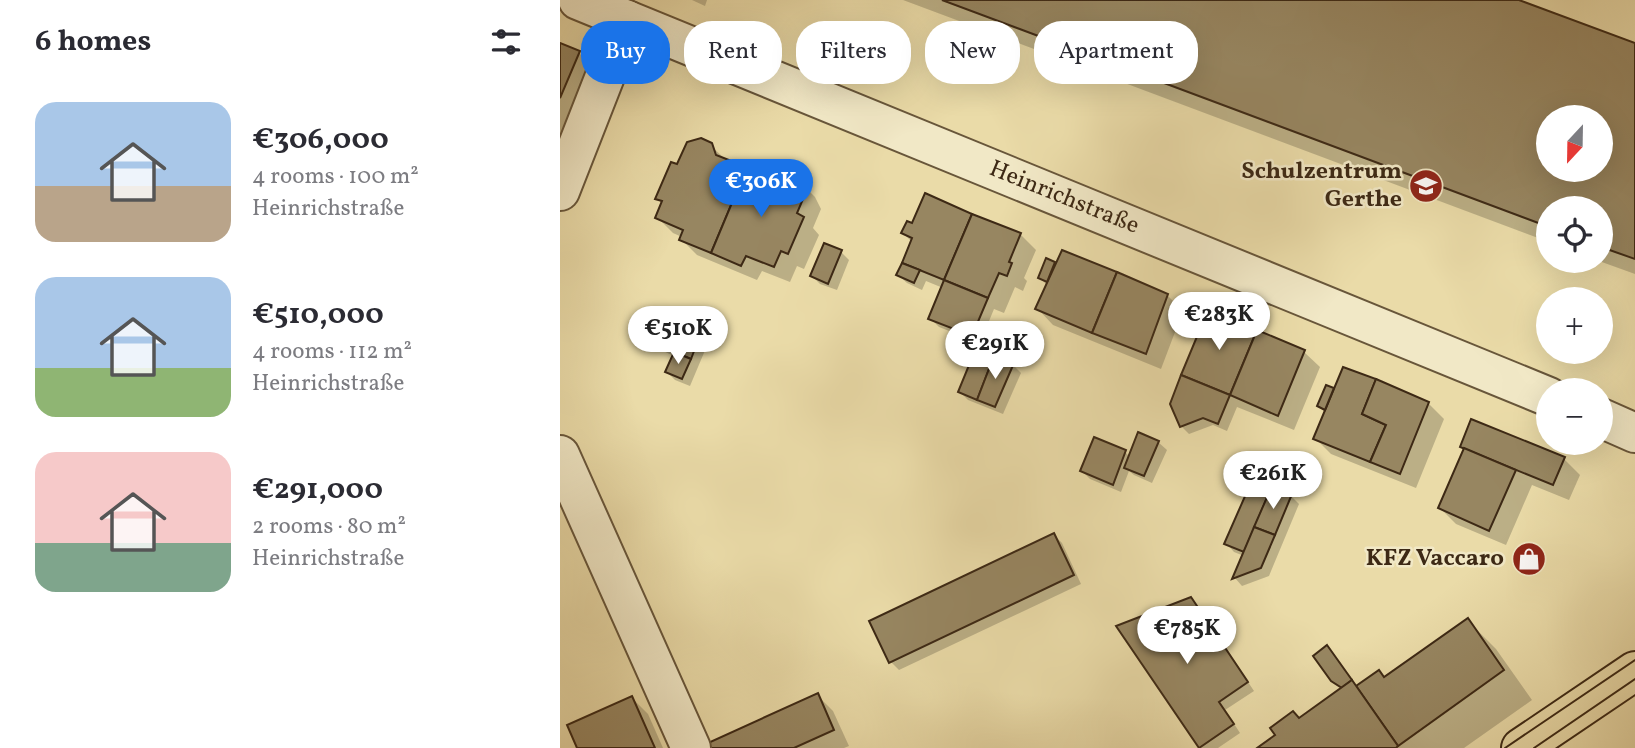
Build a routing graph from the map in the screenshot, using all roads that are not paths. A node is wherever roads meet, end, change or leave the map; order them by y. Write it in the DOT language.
graph roads {
  1 [pos="578,0"];
  2 [pos="627,20"];
  3 [pos="560,191"];
  4 [pos="1536,392"];
  5 [pos="1613,423"];
  6 [pos="1635,433"];
  7 [pos="560,455"];
  8 [pos="1635,671"];
  9 [pos="691,748"];
  10 [pos="1521,748"];
  1 -- 2 [label="street, Heinrichstraße"];
  2 -- 3 [label="street"];
  2 -- 4 [label="street, Heinrichstraße"];
  5 -- 6 [label="street"];
  7 -- 9 [label="street"];
  8 -- 10 [label="main road"];
}
